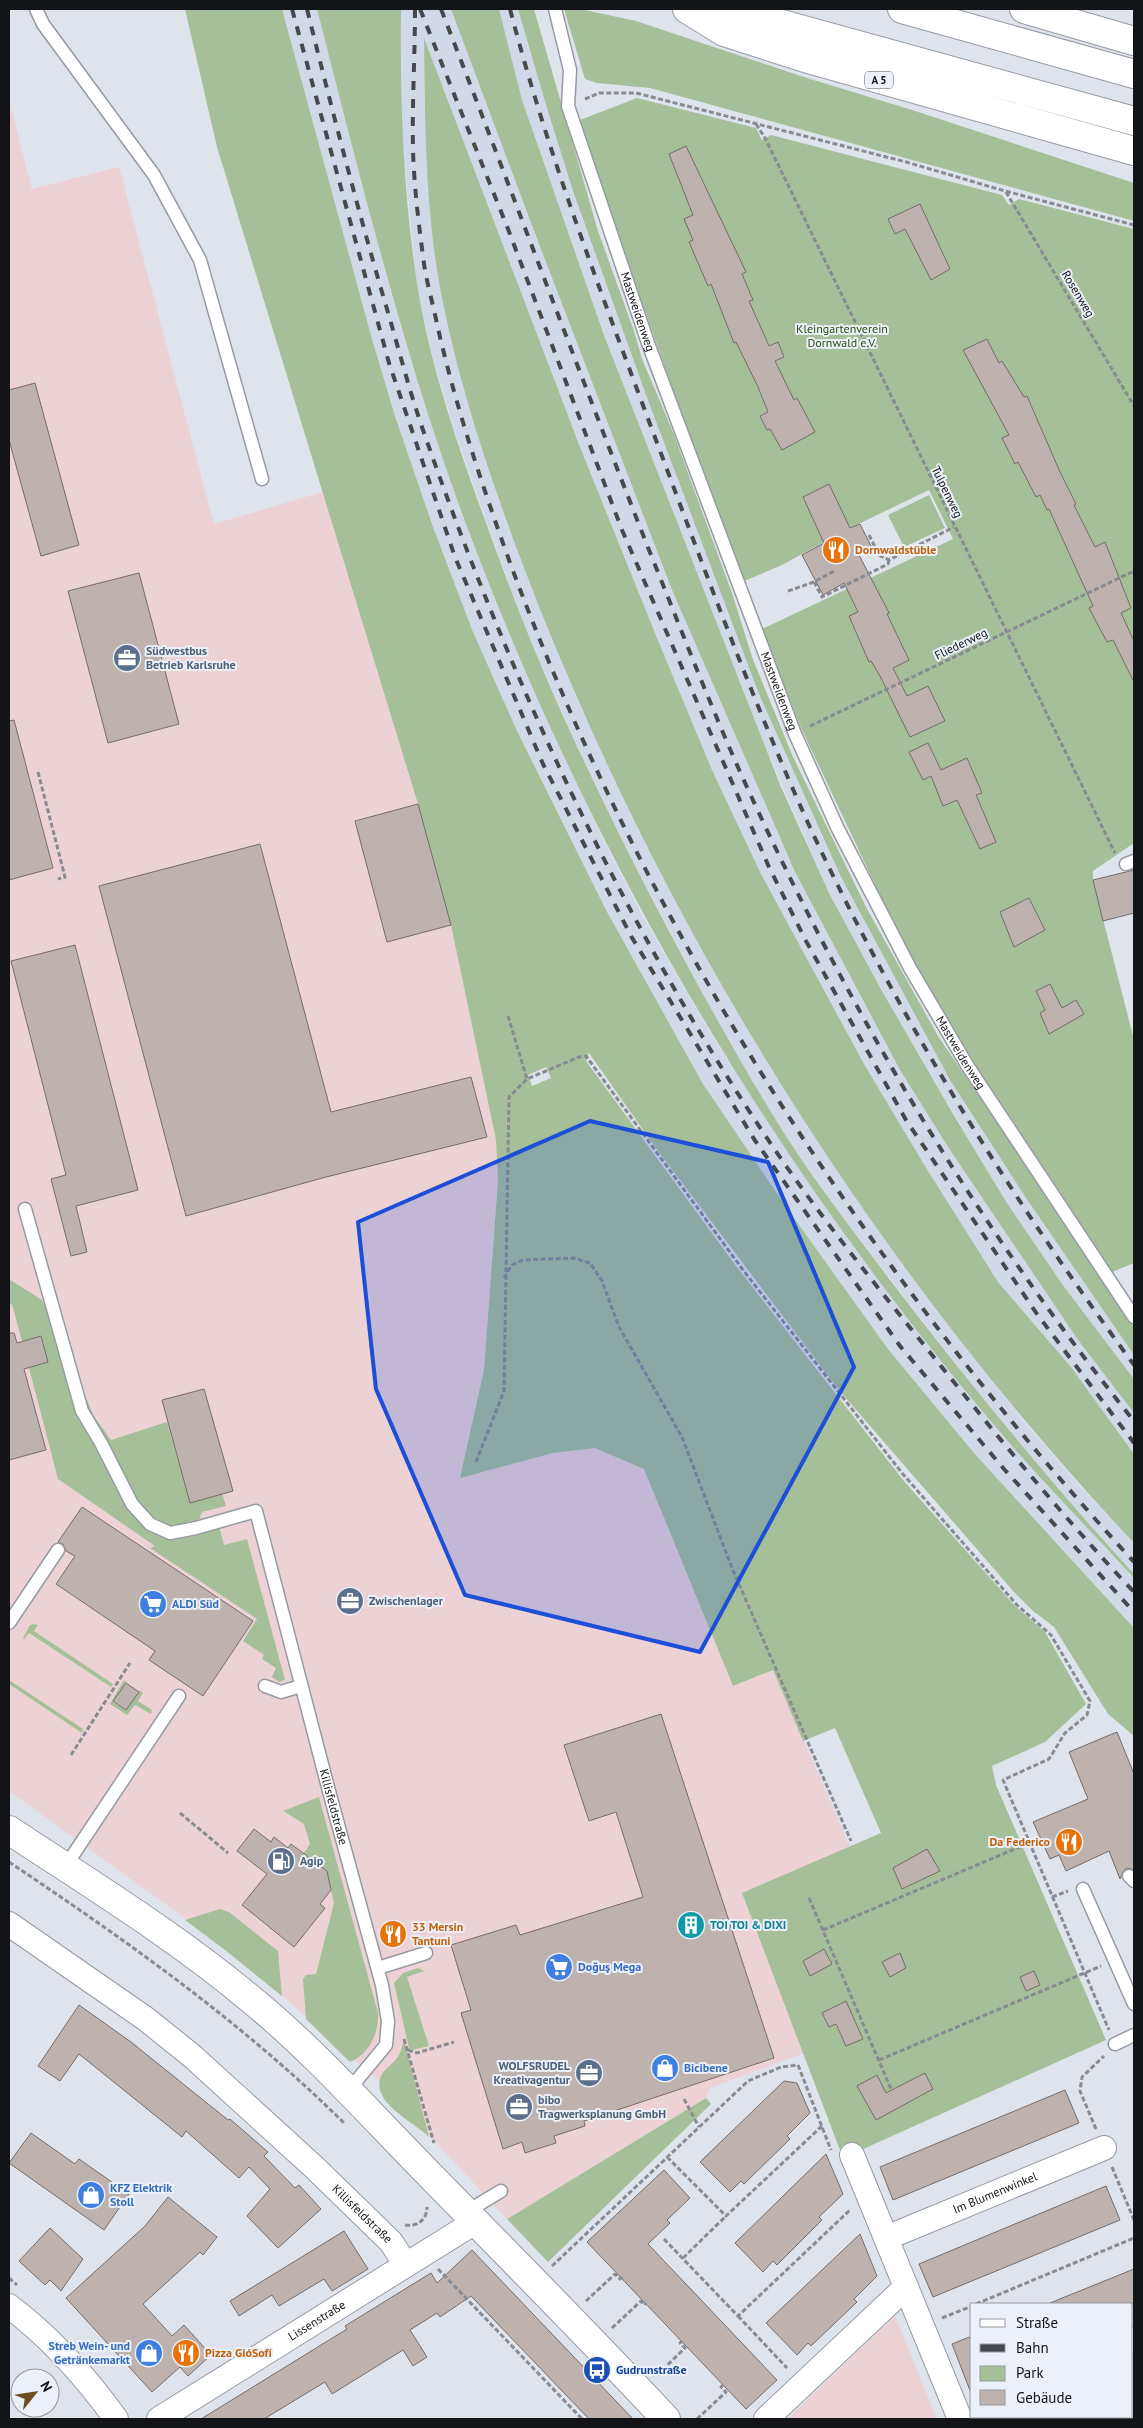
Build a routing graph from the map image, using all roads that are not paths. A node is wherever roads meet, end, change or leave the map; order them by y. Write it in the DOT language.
graph roads {
  1 [pos="36,9"];
  2 [pos="555,9"];
  3 [pos="687,9"];
  4 [pos="727,9"];
  5 [pos="902,9"];
  6 [pos="1024,9"];
  7 [pos="1134,41"];
  8 [pos="1134,74"];
  9 [pos="1134,121"];
  10 [pos="1134,151"];
  11 [pos="262,479"];
  12 [pos="25,1209"];
  13 [pos="1134,1317"];
  14 [pos="58,1550"];
  15 [pos="9,1623"];
  16 [pos="265,1686"];
  17 [pos="302,1686"];
  18 [pos="179,1696"];
  19 [pos="9,1830"];
  20 [pos="65,1867"];
  21 [pos="1083,1889"];
  22 [pos="9,1924"];
  23 [pos="426,1953"];
  24 [pos="378,1968"];
  25 [pos="1134,2004"];
  26 [pos="1134,2035"];
  27 [pos="1115,2044"];
  28 [pos="348,2091"];
  29 [pos="1104,2148"];
  30 [pos="852,2156"];
  31 [pos="501,2191"];
  32 [pos="467,2222"];
  33 [pos="886,2238"];
  34 [pos="406,2265"];
  35 [pos="906,2287"];
  36 [pos="9,2306"];
  37 [pos="963,2413"];
  38 [pos="116,2419"];
  39 [pos="159,2419"];
  40 [pos="666,2419"];
  41 [pos="766,2419"];
  1 -- 11 [label="lane"];
  2 -- 13 [label="lane, Mastweidenweg"];
  3 -- 10 [label="main road, A 5"];
  4 -- 9 [label="main road, A 5"];
  5 -- 8 [label="main road"];
  6 -- 7 [label="main road"];
  12 -- 17 [label="lane, Killisfeldstraße"];
  14 -- 15 [label="lane"];
  16 -- 17 [label="lane"];
  17 -- 24 [label="lane, Killisfeldstraße"];
  18 -- 20 [label="lane"];
  19 -- 20 [label="main road"];
  20 -- 28 [label="main road"];
  21 -- 25 [label="lane"];
  22 -- 34 [label="street, Killisfeldstraße"];
  23 -- 24 [label="lane"];
  24 -- 28 [label="lane, Killisfeldstraße"];
  26 -- 27 [label="lane"];
  28 -- 32 [label="main road"];
  29 -- 33 [label="street, Im Blumenwinkel"];
  30 -- 33 [label="street"];
  31 -- 32 [label="lane"];
  32 -- 34 [label="street, Lissenstraße"];
  32 -- 40 [label="main road"];
  33 -- 35 [label="street"];
  34 -- 39 [label="street, Lissenstraße"];
  35 -- 37 [label="street"];
  35 -- 41 [label="street"];
  36 -- 38 [label="street"];
}
